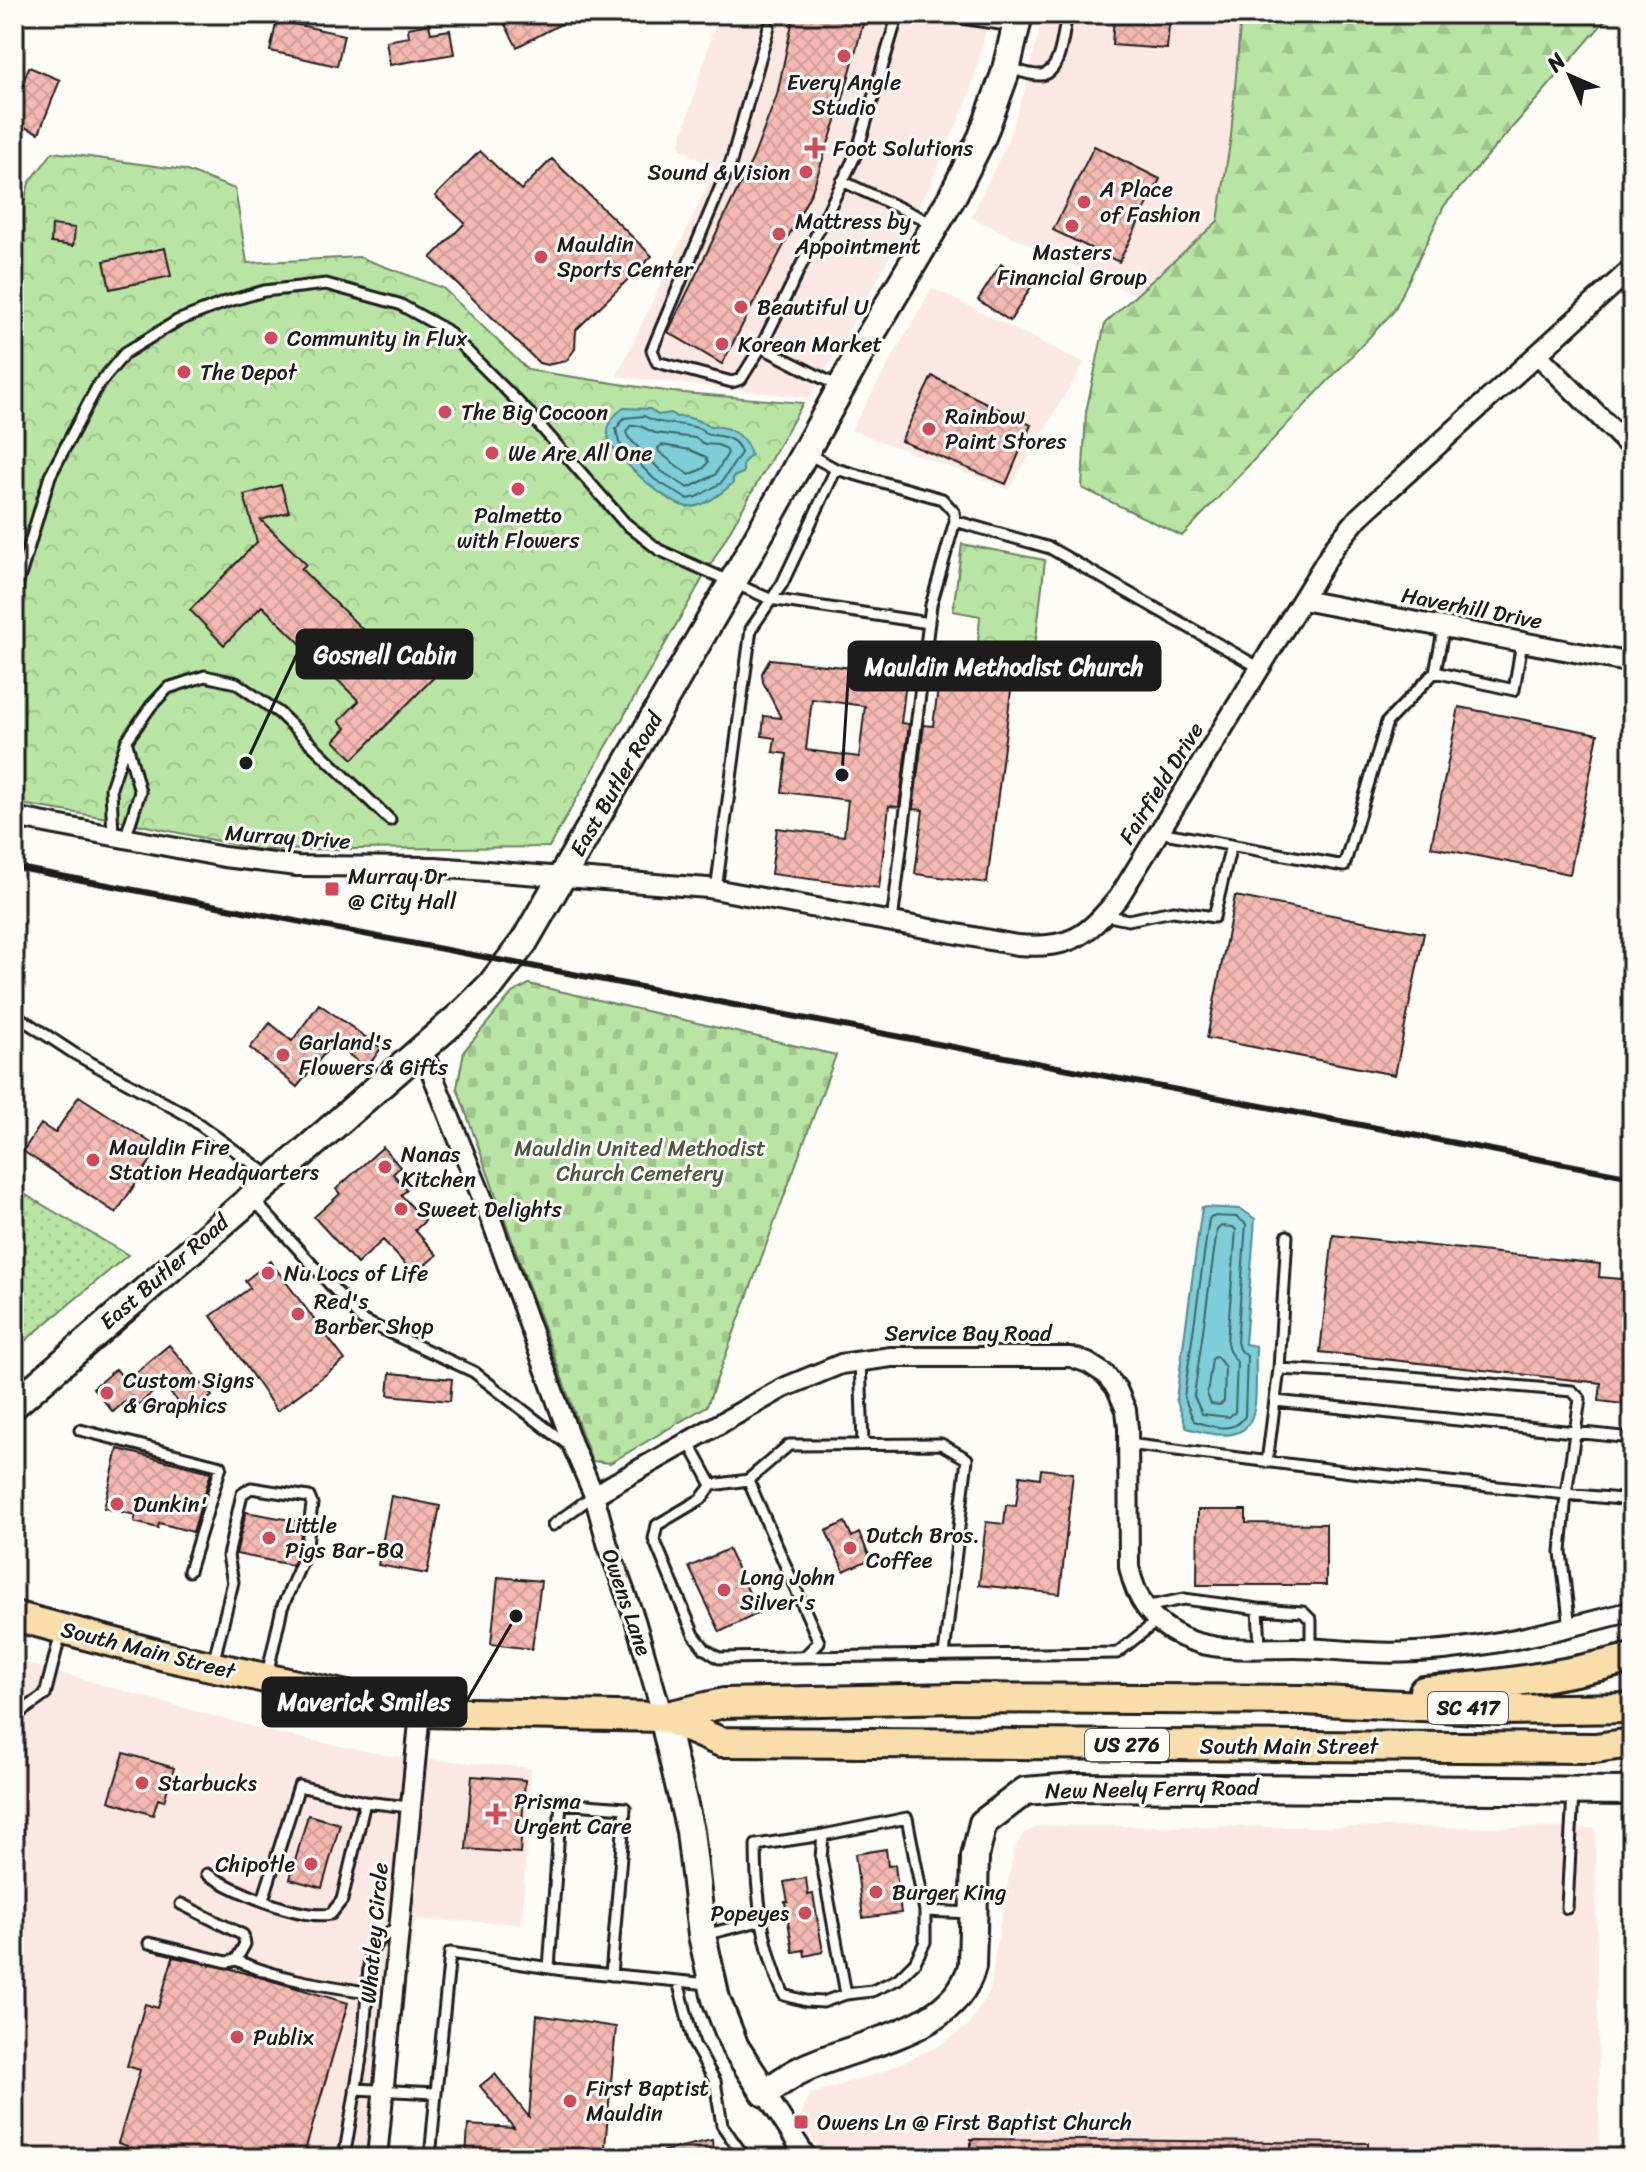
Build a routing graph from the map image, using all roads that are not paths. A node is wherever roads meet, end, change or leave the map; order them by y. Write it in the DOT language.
graph roads {
  1 [pos="898,14"];
  2 [pos="935,14"];
  3 [pos="1067,14"];
  4 [pos="1018,20"];
  5 [pos="769,27"];
  6 [pos="1007,68"];
  7 [pos="842,181"];
  8 [pos="935,224"];
  9 [pos="1632,268"];
  10 [pos="761,347"];
  11 [pos="1538,355"];
  12 [pos="841,388"];
  13 [pos="1632,449"];
  14 [pos="804,452"];
  15 [pos="836,469"];
  16 [pos="955,521"];
  17 [pos="732,583"];
  18 [pos="14,596"];
  19 [pos="770,599"];
  20 [pos="1302,600"];
  21 [pos="929,623"];
  22 [pos="1444,627"];
  23 [pos="1522,642"];
  24 [pos="1632,663"];
  25 [pos="1260,668"];
  26 [pos="1435,672"];
  27 [pos="127,740"];
  28 [pos="14,817"];
  29 [pos="390,820"];
  30 [pos="1159,832"];
  31 [pos="119,838"];
  32 [pos="1231,845"];
  33 [pos="563,877"];
  34 [pos="716,890"];
  35 [pos="1104,915"];
  36 [pos="892,922"];
  37 [pos="14,1014"];
  38 [pos="422,1049"];
  39 [pos="273,1178"];
  40 [pos="251,1197"];
  41 [pos="1287,1236"];
  42 [pos="860,1360"];
  43 [pos="1279,1369"];
  44 [pos="1275,1401"];
  45 [pos="14,1405"];
  46 [pos="80,1430"];
  47 [pos="1575,1433"];
  48 [pos="1632,1438"];
  49 [pos="688,1441"];
  50 [pos="863,1444"];
  51 [pos="1128,1444"];
  52 [pos="574,1449"];
  53 [pos="1267,1462"];
  54 [pos="748,1480"];
  55 [pos="712,1485"];
  56 [pos="1566,1494"];
  57 [pos="594,1495"];
  58 [pos="1632,1500"];
  59 [pos="553,1525"];
  60 [pos="189,1571"];
  61 [pos="1143,1608"];
  62 [pos="1258,1609"];
  63 [pos="1632,1611"];
  64 [pos="14,1616"];
  65 [pos="1157,1621"];
  66 [pos="1570,1628"];
  67 [pos="62,1629"];
  68 [pos="1260,1648"];
  69 [pos="1311,1648"];
  70 [pos="944,1655"];
  71 [pos="804,1657"];
  72 [pos="1632,1658"];
  73 [pos="212,1666"];
  74 [pos="266,1678"];
  75 [pos="1304,1700"];
  76 [pos="1632,1708"];
  77 [pos="420,1712"];
  78 [pos="14,1717"];
  79 [pos="663,1717"];
  80 [pos="1632,1743"];
  81 [pos="1595,1748"];
  82 [pos="1632,1751"];
  83 [pos="1573,1790"];
  84 [pos="1632,1791"];
  85 [pos="365,1802"];
  86 [pos="409,1807"];
  87 [pos="823,1835"];
  88 [pos="207,1874"];
  89 [pos="263,1900"];
  90 [pos="181,1904"];
  91 [pos="1567,1908"];
  92 [pos="925,1911"];
  93 [pos="975,1913"];
  94 [pos="763,1920"];
  95 [pos="400,1924"];
  96 [pos="702,1935"];
  97 [pos="149,1943"];
  98 [pos="236,1960"];
  99 [pos="549,1968"];
  100 [pos="611,1975"];
  101 [pos="678,1981"];
  102 [pos="713,1985"];
  103 [pos="367,1992"];
  104 [pos="846,1994"];
  105 [pos="355,2089"];
  106 [pos="384,2091"];
  107 [pos="436,2093"];
  108 [pos="765,2093"];
  109 [pos="344,2158"];
  110 [pos="377,2158"];
  111 [pos="430,2158"];
  112 [pos="745,2158"];
  113 [pos="807,2158"];
  1 -- 7 [label="lane"];
  2 -- 4 [label="lane"];
  3 -- 6 [label="lane"];
  4 -- 6 [label="main road, East Butler Road"];
  5 -- 10 [label="lane"];
  6 -- 8 [label="main road, East Butler Road"];
  7 -- 8 [label="lane"];
  7 -- 10 [label="lane"];
  8 -- 12 [label="main road, East Butler Road"];
  9 -- 11 [label="street, Fairfield Drive"];
  10 -- 12 [label="lane"];
  11 -- 13 [label="street"];
  11 -- 20 [label="street, Fairfield Drive"];
  12 -- 14 [label="main road, East Butler Road"];
  14 -- 15 [label="lane"];
  14 -- 17 [label="main road, East Butler Road"];
  15 -- 16 [label="lane"];
  15 -- 19 [label="lane"];
  16 -- 21 [label="lane"];
  16 -- 25 [label="lane"];
  17 -- 18 [label="lane"];
  17 -- 19 [label="lane"];
  17 -- 33 [label="main road, East Butler Road"];
  19 -- 21 [label="lane"];
  19 -- 34 [label="lane"];
  20 -- 22 [label="street, Haverhill Drive"];
  20 -- 25 [label="street, Fairfield Drive"];
  21 -- 36 [label="lane"];
  22 -- 23 [label="street, Haverhill Drive"];
  22 -- 26 [label="lane"];
  23 -- 24 [label="street, Haverhill Drive"];
  23 -- 26 [label="lane"];
  25 -- 30 [label="street, Fairfield Drive"];
  26 -- 32 [label="lane"];
  27 -- 29 [label="lane"];
  27 -- 31 [label="lane"];
  27 -- 31 [label="lane"];
  28 -- 31 [label="street, Murray Drive"];
  30 -- 32 [label="lane"];
  30 -- 35 [label="street, Fairfield Drive"];
  31 -- 33 [label="street, Murray Drive"];
  32 -- 35 [label="lane"];
  33 -- 34 [label="street, Fairfield Drive"];
  33 -- 38 [label="main road, East Butler Road"];
  34 -- 36 [label="street, Fairfield Drive"];
  35 -- 36 [label="street, Fairfield Drive"];
  37 -- 39 [label="lane"];
  38 -- 39 [label="main road, East Butler Road"];
  38 -- 52 [label="street, Owens Lane"];
  39 -- 40 [label="main road, East Butler Road"];
  40 -- 45 [label="main road, East Butler Road"];
  40 -- 52 [label="lane"];
  41 -- 43 [label="lane"];
  42 -- 49 [label="street, Service Bay Road"];
  42 -- 50 [label="lane"];
  42 -- 51 [label="street, Service Bay Road"];
  43 -- 44 [label="lane"];
  43 -- 47 [label="lane"];
  44 -- 47 [label="lane"];
  44 -- 53 [label="lane"];
  46 -- 60 [label="lane"];
  47 -- 48 [label="lane"];
  47 -- 56 [label="lane"];
  49 -- 55 [label="lane"];
  49 -- 57 [label="street, Service Bay Road"];
  50 -- 54 [label="lane"];
  50 -- 70 [label="lane"];
  51 -- 53 [label="lane"];
  51 -- 61 [label="street, Service Bay Road"];
  52 -- 57 [label="street, Owens Lane"];
  53 -- 56 [label="lane"];
  54 -- 55 [label="lane"];
  54 -- 71 [label="lane"];
  55 -- 71 [label="lane"];
  56 -- 58 [label="lane"];
  56 -- 66 [label="lane"];
  57 -- 59 [label="lane"];
  57 -- 79 [label="street, Owens Lane"];
  61 -- 62 [label="lane"];
  61 -- 65 [label="street, Service Bay Road"];
  62 -- 68 [label="lane"];
  62 -- 69 [label="lane"];
  63 -- 66 [label="street, Service Bay Road"];
  64 -- 67 [label="main road, South Main Street / US 276"];
  65 -- 68 [label="street, Service Bay Road"];
  65 -- 70 [label="lane"];
  66 -- 69 [label="street, Service Bay Road"];
  67 -- 73 [label="main road, South Main Street / US 276"];
  67 -- 78 [label="lane"];
  68 -- 69 [label="street, Service Bay Road"];
  70 -- 71 [label="lane"];
  72 -- 75 [label="main road, US 276"];
  73 -- 74 [label="main road, South Main Street / US 276"];
  73 -- 74 [label="lane"];
  74 -- 77 [label="main road, South Main Street / US 276"];
  75 -- 76 [label="main road, South Main Street / SC 417"];
  75 -- 79 [label="main road, South Main Street / US 276"];
  77 -- 79 [label="main road, South Main Street / US 276"];
  77 -- 86 [label="street, Whatley Circle"];
  79 -- 81 [label="main road, South Main Street / US 276"];
  79 -- 96 [label="main road, Owens Lane"];
  80 -- 81 [label="main road, South Main Street"];
  81 -- 82 [label="main road, US 276"];
  83 -- 84 [label="main road, New Neely Ferry Road"];
  83 -- 91 [label="lane"];
  83 -- 93 [label="main road, New Neely Ferry Road"];
  85 -- 86 [label="lane"];
  85 -- 89 [label="lane"];
  85 -- 89 [label="lane"];
  86 -- 95 [label="street, Whatley Circle"];
  87 -- 92 [label="lane"];
  87 -- 94 [label="lane"];
  87 -- 104 [label="lane"];
  88 -- 89 [label="lane"];
  90 -- 98 [label="lane"];
  92 -- 93 [label="lane"];
  92 -- 104 [label="lane"];
  93 -- 108 [label="main road, New Neely Ferry Road"];
  94 -- 96 [label="lane"];
  94 -- 104 [label="lane"];
  95 -- 103 [label="lane"];
  95 -- 106 [label="street, Whatley Circle"];
  96 -- 102 [label="main road, Owens Lane"];
  97 -- 98 [label="lane"];
  98 -- 103 [label="lane"];
  99 -- 100 [label="lane"];
  99 -- 100 [label="lane"];
  99 -- 107 [label="lane"];
  100 -- 101 [label="lane"];
  101 -- 102 [label="lane"];
  101 -- 112 [label="lane"];
  102 -- 108 [label="main road, Owens Lane"];
  103 -- 105 [label="lane"];
  105 -- 106 [label="lane"];
  105 -- 109 [label="lane"];
  106 -- 107 [label="lane"];
  106 -- 110 [label="street, Whatley Circle"];
  107 -- 111 [label="lane"];
  108 -- 113 [label="street, Owens Lane"];
}
